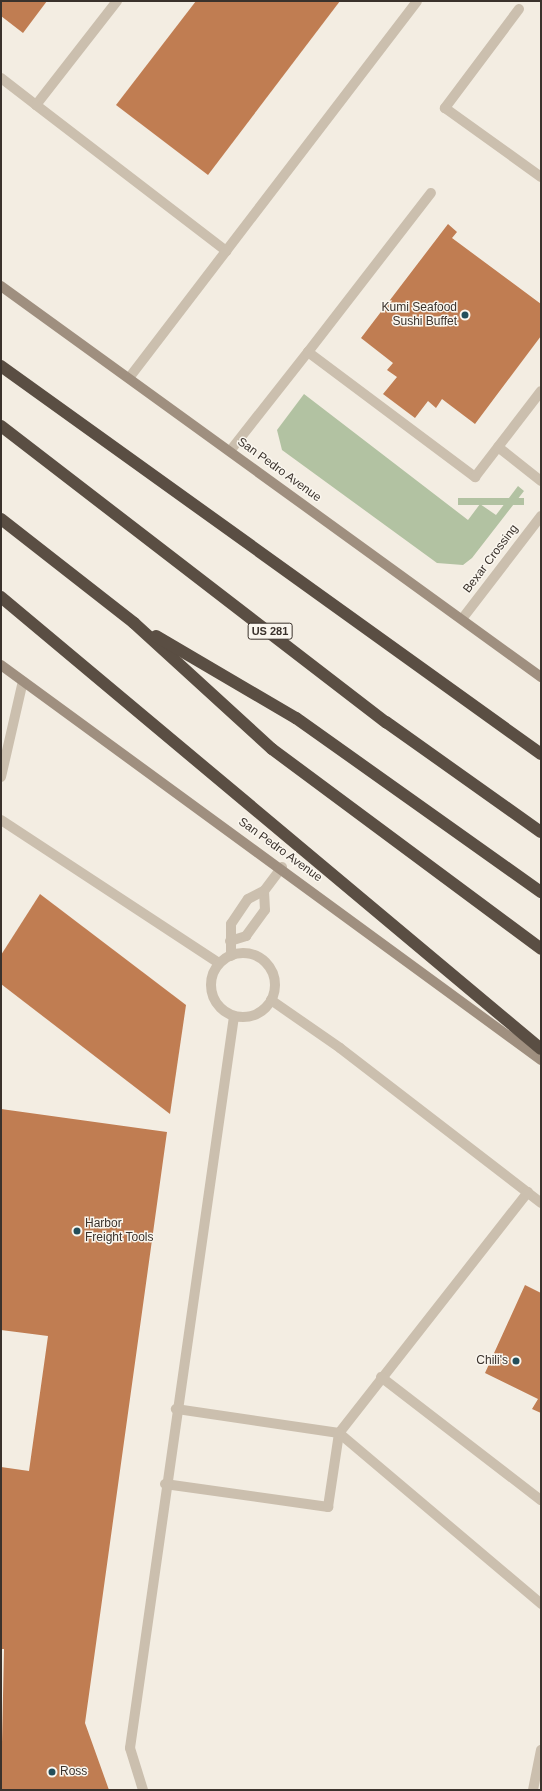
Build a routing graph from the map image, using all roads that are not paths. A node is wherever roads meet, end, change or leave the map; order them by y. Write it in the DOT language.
graph roads {
  1 [pos="117,1"];
  2 [pos="417,1"];
  3 [pos="519,9"];
  4 [pos="1,78"];
  5 [pos="36,105"];
  6 [pos="541,177"];
  7 [pos="431,193"];
  8 [pos="226,251"];
  9 [pos="1,286"];
  10 [pos="308,352"];
  11 [pos="1,366"];
  12 [pos="129,378"];
  13 [pos="541,391"];
  14 [pos="1,426"];
  15 [pos="498,447"];
  16 [pos="230,451"];
  17 [pos="541,481"];
  18 [pos="541,516"];
  19 [pos="1,519"];
  20 [pos="1,597"];
  21 [pos="462,619"];
  22 [pos="134,623"];
  23 [pos="1,665"];
  24 [pos="541,677"];
  25 [pos="23,681"];
  26 [pos="541,754"];
  27 [pos="1,777"];
  28 [pos="1,820"];
  29 [pos="541,832"];
  30 [pos="282,867"];
  31 [pos="264,891"];
  32 [pos="541,892"];
  33 [pos="230,941"];
  34 [pos="541,949"];
  35 [pos="231,956"];
  36 [pos="219,963"];
  37 [pos="271,1000"];
  38 [pos="234,1016"];
  39 [pos="541,1049"];
  40 [pos="541,1060"];
  41 [pos="528,1192"];
  42 [pos="541,1203"];
  43 [pos="381,1377"];
  44 [pos="176,1410"];
  45 [pos="339,1434"];
  46 [pos="166,1484"];
  47 [pos="541,1500"];
  48 [pos="541,1604"];
  49 [pos="541,1750"];
  50 [pos="536,1785"];
  51 [pos="144,1790"];
  1 -- 5 [label="street"];
  2 -- 8 [label="street"];
  3 -- 6 [label="street"];
  4 -- 5 [label="street"];
  5 -- 8 [label="street"];
  7 -- 10 [label="street"];
  8 -- 12 [label="street"];
  9 -- 12 [label="main road, San Pedro Avenue"];
  10 -- 15 [label="street"];
  10 -- 16 [label="street"];
  11 -- 26 [label="highway"];
  12 -- 16 [label="main road, San Pedro Avenue"];
  13 -- 15 [label="street"];
  14 -- 29 [label="highway, US 281"];
  15 -- 17 [label="street"];
  16 -- 21 [label="main road, San Pedro Avenue"];
  18 -- 21 [label="street, Bexar Crossing"];
  19 -- 22 [label="highway"];
  20 -- 39 [label="highway"];
  21 -- 24 [label="main road, San Pedro Avenue"];
  22 -- 32 [label="highway"];
  22 -- 34 [label="highway"];
  23 -- 25 [label="main road, San Pedro Avenue"];
  25 -- 27 [label="street"];
  25 -- 30 [label="main road, San Pedro Avenue"];
  28 -- 36 [label="street"];
  30 -- 31 [label="street"];
  30 -- 40 [label="main road, San Pedro Avenue"];
  31 -- 33 [label="street"];
  31 -- 33 [label="street"];
  33 -- 35 [label="street"];
  35 -- 36 [label="street"];
  35 -- 37 [label="street"];
  36 -- 38 [label="street"];
  37 -- 38 [label="street"];
  37 -- 41 [label="street"];
  38 -- 44 [label="street"];
  41 -- 42 [label="street"];
  41 -- 43 [label="street"];
  43 -- 45 [label="street"];
  43 -- 47 [label="street"];
  44 -- 45 [label="street"];
  44 -- 46 [label="street"];
  45 -- 46 [label="street"];
  45 -- 48 [label="street"];
  46 -- 51 [label="street"];
  49 -- 50 [label="street"];
}
